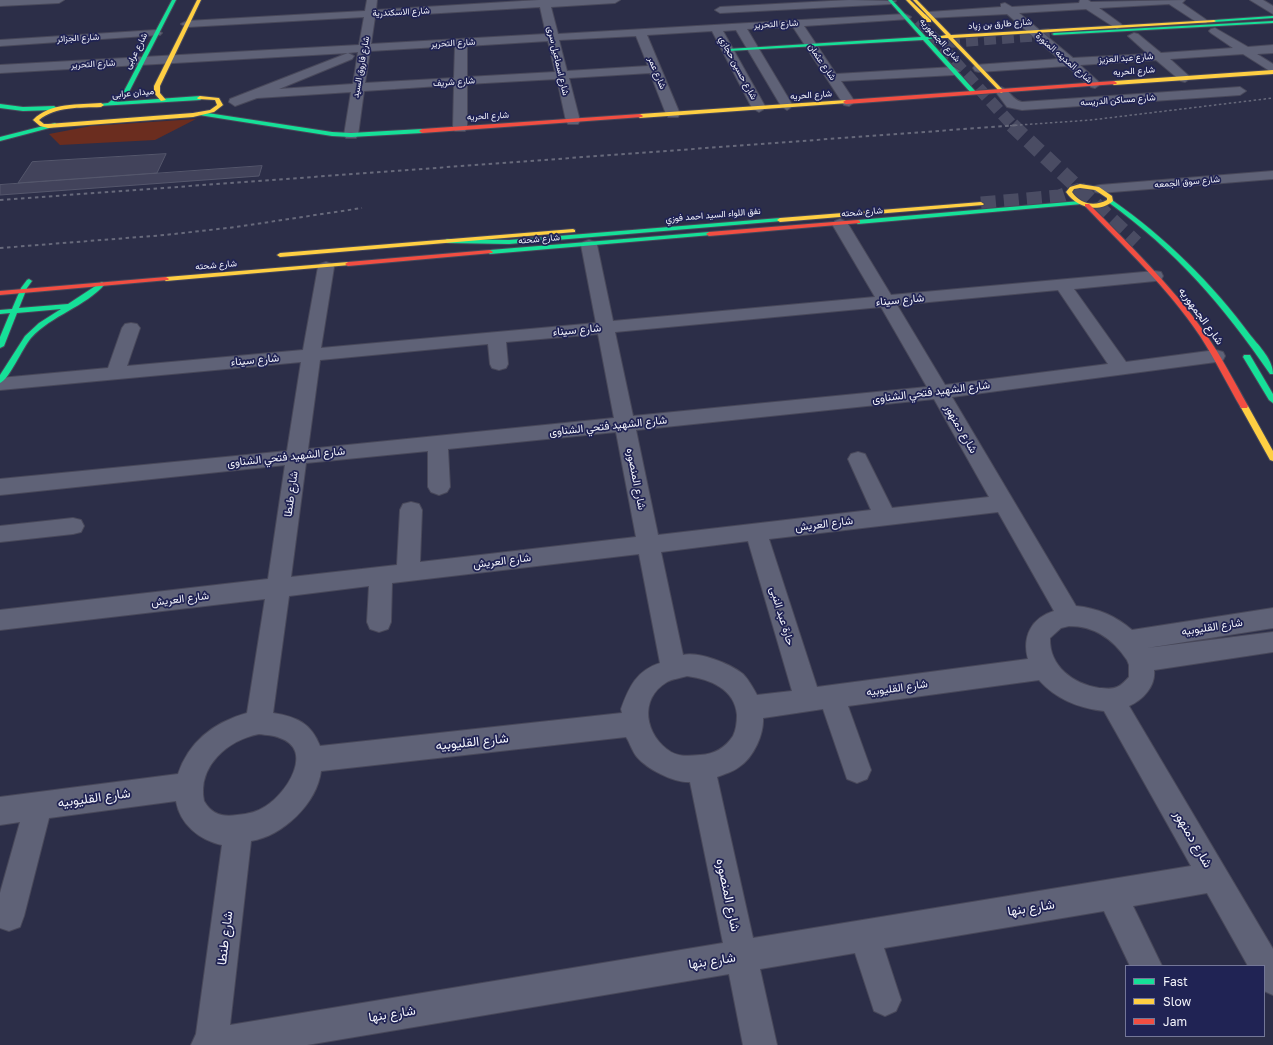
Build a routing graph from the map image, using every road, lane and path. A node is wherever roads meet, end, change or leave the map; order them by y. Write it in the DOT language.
graph roads {
  1 [pos="58,0"];
  2 [pos="174,0"];
  3 [pos="199,0"];
  4 [pos="372,0"];
  5 [pos="615,0"];
  6 [pos="715,0"];
  7 [pos="893,0"];
  8 [pos="908,0"];
  9 [pos="915,0"];
  10 [pos="998,0"];
  11 [pos="1171,0"];
  12 [pos="1180,0"];
  13 [pos="1255,0"];
  14 [pos="0,1"];
  15 [pos="545,2"];
  16 [pos="801,3"];
  17 [pos="1086,3"];
  18 [pos="498,7"];
  19 [pos="720,10"];
  20 [pos="1010,10"];
  21 [pos="1273,11"];
  22 [pos="370,14"];
  23 [pos="905,17"];
  24 [pos="1273,17"];
  25 [pos="929,18"];
  26 [pos="499,19"];
  27 [pos="1202,21"];
  28 [pos="815,22"];
  29 [pos="1273,22"];
  30 [pos="796,23"];
  31 [pos="187,24"];
  32 [pos="917,24"];
  33 [pos="939,25"];
  34 [pos="1116,26"];
  35 [pos="735,27"];
  36 [pos="716,28"];
  37 [pos="1273,28"];
  38 [pos="1215,31"];
  39 [pos="640,32"];
  40 [pos="156,33"];
  41 [pos="1134,36"];
  42 [pos="950,37"];
  43 [pos="1032,37"];
  44 [pos="553,38"];
  45 [pos="1050,38"];
  46 [pos="925,39"];
  47 [pos="0,42"];
  48 [pos="461,43"];
  49 [pos="810,45"];
  50 [pos="975,46"];
  51 [pos="960,47"];
  52 [pos="753,48"];
  53 [pos="1273,48"];
  54 [pos="365,49"];
  55 [pos="934,49"];
  56 [pos="728,50"];
  57 [pos="919,50"];
  58 [pos="1245,50"];
  59 [pos="822,56"];
  60 [pos="1159,56"];
  61 [pos="803,57"];
  62 [pos="763,59"];
  63 [pos="170,60"];
  64 [pos="142,61"];
  65 [pos="734,61"];
  66 [pos="1070,62"];
  67 [pos="979,68"];
  68 [pos="0,69"];
  69 [pos="655,69"];
  70 [pos="1273,69"];
  71 [pos="954,71"];
  72 [pos="1273,72"];
  73 [pos="562,75"];
  74 [pos="833,78"];
  75 [pos="1185,78"];
  76 [pos="460,82"];
  77 [pos="1095,84"];
  78 [pos="357,88"];
  79 [pos="1001,91"];
  80 [pos="1240,91"];
  81 [pos="974,93"];
  82 [pos="254,94"];
  83 [pos="217,99"];
  84 [pos="163,100"];
  85 [pos="235,102"];
  86 [pos="849,102"];
  87 [pos="109,104"];
  88 [pos="0,106"];
  89 [pos="788,106"];
  90 [pos="61,108"];
  91 [pos="249,108"];
  92 [pos="760,108"];
  93 [pos="202,114"];
  94 [pos="673,114"];
  95 [pos="573,121"];
  96 [pos="319,122"];
  97 [pos="56,125"];
  98 [pos="460,128"];
  99 [pos="351,135"];
  100 [pos="0,140"];
  101 [pos="1273,175"];
  102 [pos="1273,189"];
  103 [pos="1070,190"];
  104 [pos="1058,191"];
  105 [pos="989,197"];
  106 [pos="1107,197"];
  107 [pos="1026,198"];
  108 [pos="981,204"];
  109 [pos="1083,204"];
  110 [pos="1030,207"];
  111 [pos="1138,221"];
  112 [pos="1113,222"];
  113 [pos="840,224"];
  114 [pos="447,241"];
  115 [pos="1136,243"];
  116 [pos="589,245"];
  117 [pos="269,256"];
  118 [pos="326,267"];
  119 [pos="108,274"];
  120 [pos="20,277"];
  121 [pos="1163,278"];
  122 [pos="102,284"];
  123 [pos="1062,284"];
  124 [pos="22,292"];
  125 [pos="0,293"];
  126 [pos="886,301"];
  127 [pos="73,305"];
  128 [pos="14,311"];
  129 [pos="0,312"];
  130 [pos="605,327"];
  131 [pos="131,328"];
  132 [pos="497,337"];
  133 [pos="0,346"];
  134 [pos="1243,352"];
  135 [pos="311,355"];
  136 [pos="1216,356"];
  137 [pos="499,364"];
  138 [pos="1121,369"];
  139 [pos="1273,372"];
  140 [pos="115,373"];
  141 [pos="0,380"];
  142 [pos="0,384"];
  143 [pos="940,392"];
  144 [pos="1273,400"];
  145 [pos="625,424"];
  146 [pos="438,442"];
  147 [pos="297,456"];
  148 [pos="1273,458"];
  149 [pos="858,459"];
  150 [pos="0,487"];
  151 [pos="439,487"];
  152 [pos="1004,503"];
  153 [pos="411,510"];
  154 [pos="885,517"];
  155 [pos="73,526"];
  156 [pos="756,532"];
  157 [pos="0,534"];
  158 [pos="649,544"];
  159 [pos="408,572"];
  160 [pos="381,576"];
  161 [pos="278,588"];
  162 [pos="1068,616"];
  163 [pos="1273,618"];
  164 [pos="0,620"];
  165 [pos="379,622"];
  166 [pos="1128,641"];
  167 [pos="1273,642"];
  168 [pos="1140,661"];
  169 [pos="673,667"];
  170 [pos="1045,668"];
  171 [pos="820,699"];
  172 [pos="1111,700"];
  173 [pos="749,708"];
  174 [pos="259,722"];
  175 [pos="634,724"];
  176 [pos="310,760"];
  177 [pos="701,769"];
  178 [pos="857,770"];
  179 [pos="188,786"];
  180 [pos="38,806"];
  181 [pos="0,811"];
  182 [pos="238,832"];
  183 [pos="1215,877"];
  184 [pos="1112,894"];
  185 [pos="9,916"];
  186 [pos="864,935"];
  187 [pos="741,956"];
  188 [pos="1146,965"];
  189 [pos="1273,979"];
  190 [pos="885,1000"];
  191 [pos="210,1045"];
  192 [pos="760,1045"];
  1 -- 14 [label="street"];
  2 -- 40 [label="main road, شارع عرابى"];
  3 -- 31 [label="main road"];
  4 -- 22 [label="street, شارع فاروق السيد"];
  5 -- 15 [label="street, شارع الاسكندرية"];
  6 -- 19 [label="street, شارع حسين حجازي"];
  7 -- 16 [label="street"];
  7 -- 23 [label="main road, شارع الجمهوريه"];
  7 -- 32 [label="main road, شارع الجمهوريه"];
  8 -- 25 [label="main road, شارع الجمهوريه"];
  9 -- 25 [label="main road, شارع الجمهوريه"];
  10 -- 20 [label="street, شارع المدينه المنورة"];
  11 -- 12 [label="street"];
  11 -- 17 [label="street"];
  11 -- 27 [label="street"];
  13 -- 21 [label="street"];
  15 -- 18 [label="street, شارع الاسكندرية"];
  15 -- 44 [label="street, شارع اسماعيل سرى"];
  16 -- 19 [label="street"];
  16 -- 28 [label="street"];
  17 -- 20 [label="street"];
  17 -- 34 [label="street"];
  18 -- 22 [label="street, شارع الاسكندرية"];
  18 -- 26 [label="street"];
  19 -- 35 [label="street, شارع حسين حجازي"];
  20 -- 25 [label="street"];
  20 -- 43 [label="street, شارع المدينه المنورة"];
  22 -- 31 [label="street, شارع الاسكندرية"];
  22 -- 54 [label="street, شارع فاروق السيد"];
  23 -- 28 [label="street, شارع التحرير"];
  23 -- 32 [label="main road, شارع الجمهوريه"];
  24 -- 27 [label="main road, شارع طارق بن زياد"];
  25 -- 33 [label="main road, شارع الجمهوريه"];
  27 -- 34 [label="main road, شارع طارق بن زياد"];
  28 -- 30 [label="street, شارع التحرير"];
  29 -- 45 [label="main road"];
  30 -- 35 [label="street, شارع التحرير"];
  30 -- 49 [label="street, شارع عثمان"];
  31 -- 63 [label="main road"];
  32 -- 33 [label="main road"];
  32 -- 46 [label="main road, شارع الجمهوريه"];
  33 -- 42 [label="main road, شارع الجمهوريه"];
  34 -- 43 [label="main road, شارع طارق بن زياد"];
  35 -- 36 [label="street, شارع التحرير"];
  35 -- 52 [label="street, شارع حسين حجازي"];
  36 -- 39 [label="street, شارع التحرير"];
  36 -- 56 [label="street, شارع حسين حجازي"];
  37 -- 38 [label="main road"];
  38 -- 41 [label="main road"];
  38 -- 58 [label="street"];
  39 -- 44 [label="street, شارع التحرير"];
  39 -- 69 [label="street, شارع عمر"];
  40 -- 47 [label="street, شارع الجزائر"];
  40 -- 64 [label="main road, شارع عرابى"];
  41 -- 45 [label="main road"];
  41 -- 60 [label="street"];
  42 -- 43 [label="main road, شارع طارق بن زياد"];
  42 -- 46 [label="main road, شارع طارق بن زياد"];
  42 -- 51 [label="main road, شارع الجمهوريه"];
  43 -- 45 [label="street, شارع المدينه المنورة"];
  44 -- 48 [label="street, شارع التحرير"];
  44 -- 73 [label="street, شارع اسماعيل سرى"];
  45 -- 66 [label="street, شارع المدينه المنورة"];
  46 -- 49 [label="main road, شارع طارق بن زياد"];
  46 -- 55 [label="main road, شارع الجمهوريه"];
  48 -- 54 [label="street, شارع التحرير"];
  48 -- 76 [label="street"];
  49 -- 52 [label="main road, شارع طارق بن زياد"];
  49 -- 59 [label="street, شارع عثمان"];
  50 -- 51 [label="main road, شارع طارق بن زياد"];
  51 -- 55 [label="main road, شارع طارق بن زياد"];
  51 -- 67 [label="main road, شارع الجمهوريه"];
  52 -- 56 [label="main road, شارع طارق بن زياد"];
  52 -- 62 [label="street, شارع حسين حجازي"];
  53 -- 58 [label="street, شارع عبد العزيز"];
  54 -- 63 [label="street, شارع التحرير"];
  54 -- 78 [label="street, شارع فاروق السيد"];
  54 -- 82 [label="street"];
  55 -- 57 [label="main road, شارع طارق بن زياد"];
  55 -- 71 [label="main road, شارع الجمهوريه"];
  56 -- 65 [label="street, شارع حسين حجازي"];
  58 -- 60 [label="street, شارع عبد العزيز"];
  58 -- 70 [label="street"];
  59 -- 61 [label="main road"];
  59 -- 74 [label="street, شارع عثمان"];
  60 -- 66 [label="street, شارع عبد العزيز"];
  60 -- 75 [label="street"];
  62 -- 65 [label="main road"];
  62 -- 89 [label="street, شارع حسين حجازي"];
  63 -- 64 [label="street, شارع التحرير"];
  63 -- 84 [label="main road"];
  64 -- 68 [label="street, شارع التحرير"];
  64 -- 87 [label="main road, شارع عرابى"];
  65 -- 92 [label="street, شارع حسين حجازي"];
  66 -- 67 [label="street, شارع عبد العزيز"];
  66 -- 77 [label="street, شارع المدينه المنورة"];
  67 -- 79 [label="main road, شارع الجمهوريه"];
  69 -- 73 [label="street, شارع شريف"];
  69 -- 94 [label="street, شارع عمر"];
  71 -- 74 [label="street"];
  71 -- 81 [label="main road, شارع الجمهوريه"];
  72 -- 75 [label="main road, شارع الحريه"];
  73 -- 76 [label="street, شارع شريف"];
  73 -- 95 [label="street, شارع اسماعيل سرى"];
  74 -- 86 [label="street, شارع عثمان"];
  75 -- 77 [label="main road, شارع الحريه"];
  76 -- 78 [label="street, شارع شريف"];
  76 -- 98 [label="street"];
  77 -- 79 [label="main road, شارع الحريه"];
  78 -- 82 [label="street, شارع شريف"];
  78 -- 99 [label="street, شارع فاروق السيد"];
  79 -- 80 [label="street, شارع مساكن الدريسه"];
  79 -- 81 [label="main road, شارع الحريه"];
  81 -- 86 [label="main road, شارع الحريه"];
  82 -- 85 [label="street"];
  83 -- 84 [label="main road, ميدان عرابى"];
  83 -- 85 [label="main road"];
  83 -- 93 [label="main road, ميدان عرابى"];
  84 -- 87 [label="main road, ميدان عرابى"];
  85 -- 91 [label="main road"];
  86 -- 89 [label="main road, شارع الحريه"];
  87 -- 90 [label="main road, ميدان عرابى"];
  88 -- 90 [label="main road"];
  89 -- 92 [label="main road, شارع الحريه"];
  90 -- 97 [label="main road, ميدان عرابى"];
  92 -- 94 [label="main road, شارع الحريه"];
  93 -- 97 [label="main road, ميدان عرابى"];
  93 -- 99 [label="main road, شارع الحريه"];
  94 -- 95 [label="main road, شارع الحريه"];
  95 -- 98 [label="main road, شارع الحريه"];
  96 -- 99 [label="main road"];
  97 -- 100 [label="main road"];
  98 -- 99 [label="main road, شارع الحريه"];
  101 -- 106 [label="street, شارع سوق الجمعه"];
  102 -- 106 [label="street, شارع سوق الجمعه"];
  103 -- 104 [label="main road"];
  103 -- 106 [label="main road"];
  103 -- 109 [label="main road, شارع الجمهوريه"];
  105 -- 114 [label="main road, شارع شحته"];
  106 -- 109 [label="main road, شارع شحته"];
  106 -- 111 [label="main road, شارع الجمهوريه"];
  107 -- 110 [label="main road"];
  108 -- 114 [label="main road, نفق اللواء السيد احمد فوزي"];
  109 -- 110 [label="main road, شارع شحته"];
  109 -- 112 [label="main road, شارع الجمهوريه"];
  110 -- 113 [label="main road, شارع شحته"];
  111 -- 112 [label="main road"];
  111 -- 139 [label="main road, شارع الجمهوريه"];
  112 -- 121 [label="main road, شارع الجمهوريه"];
  113 -- 116 [label="main road, شارع شحته"];
  113 -- 126 [label="street, شارع دمنهور"];
  114 -- 117 [label="main road, شارع شحته"];
  115 -- 121 [label="main road"];
  116 -- 118 [label="main road, شارع شحته"];
  116 -- 130 [label="street, شارع المنصوره"];
  118 -- 122 [label="main road, شارع شحته"];
  118 -- 135 [label="street, شارع طنطا"];
  119 -- 122 [label="main road"];
  120 -- 124 [label="main road"];
  121 -- 123 [label="street, شارع سيناء"];
  121 -- 136 [label="main road, شارع الجمهوريه"];
  122 -- 124 [label="main road, شارع شحته"];
  122 -- 127 [label="main road"];
  123 -- 126 [label="street, شارع سيناء"];
  123 -- 138 [label="street"];
  124 -- 125 [label="main road, شارع شحته"];
  124 -- 128 [label="main road"];
  126 -- 130 [label="street, شارع سيناء"];
  126 -- 143 [label="street, شارع دمنهور"];
  127 -- 128 [label="main road"];
  127 -- 141 [label="main road"];
  128 -- 129 [label="main road"];
  128 -- 133 [label="main road"];
  130 -- 132 [label="street, شارع سيناء"];
  130 -- 145 [label="street, شارع المنصوره"];
  131 -- 140 [label="street"];
  132 -- 135 [label="street, شارع سيناء"];
  132 -- 137 [label="street"];
  134 -- 144 [label="main road"];
  135 -- 140 [label="street, شارع سيناء"];
  135 -- 147 [label="street, شارع طنطا"];
  136 -- 138 [label="street, شارع الشهيد فتحي الشناوى"];
  136 -- 148 [label="main road, شارع الجمهوريه"];
  138 -- 143 [label="street, شارع الشهيد فتحي الشناوى"];
  140 -- 142 [label="street, شارع سيناء"];
  143 -- 145 [label="street, شارع الشهيد فتحي الشناوى"];
  143 -- 152 [label="street, شارع دمنهور"];
  145 -- 146 [label="street, شارع الشهيد فتحي الشناوى"];
  145 -- 158 [label="street, شارع المنصوره"];
  146 -- 147 [label="street, شارع الشهيد فتحي الشناوى"];
  146 -- 151 [label="street"];
  147 -- 150 [label="street, شارع الشهيد فتحي الشناوى"];
  147 -- 161 [label="street, شارع طنطا"];
  149 -- 154 [label="street"];
  152 -- 154 [label="street, شارع العريش"];
  152 -- 162 [label="street, شارع دمنهور"];
  153 -- 159 [label="street"];
  154 -- 156 [label="street, شارع العريش"];
  155 -- 157 [label="street"];
  156 -- 158 [label="street, شارع العريش"];
  156 -- 171 [label="street, حارة عبد النبى"];
  158 -- 159 [label="street, شارع العريش"];
  158 -- 169 [label="street, شارع المنصوره"];
  159 -- 160 [label="street, شارع العريش"];
  160 -- 161 [label="street, شارع العريش"];
  160 -- 165 [label="street"];
  161 -- 164 [label="street, شارع العريش"];
  161 -- 174 [label="street, شارع طنطا"];
  162 -- 166 [label="street"];
  162 -- 170 [label="street"];
  163 -- 166 [label="street, شارع القليوبيه"];
  166 -- 168 [label="street"];
  167 -- 168 [label="street"];
  168 -- 172 [label="street"];
  169 -- 173 [label="street"];
  169 -- 175 [label="street"];
  170 -- 171 [label="street, شارع القليوبيه"];
  170 -- 172 [label="street"];
  171 -- 173 [label="street, شارع القليوبيه"];
  171 -- 178 [label="street, حارة عبد النبى"];
  172 -- 183 [label="street, شارع دمنهور"];
  173 -- 177 [label="street"];
  174 -- 176 [label="street"];
  174 -- 179 [label="street"];
  175 -- 176 [label="street, شارع القليوبيه"];
  175 -- 177 [label="street"];
  176 -- 182 [label="street"];
  177 -- 187 [label="street, شارع المنصوره"];
  179 -- 180 [label="street, شارع القليوبيه"];
  179 -- 182 [label="street"];
  180 -- 181 [label="street, شارع القليوبيه"];
  180 -- 185 [label="street"];
  182 -- 191 [label="street, شارع طنطا"];
  183 -- 184 [label="street, شارع بنها"];
  183 -- 189 [label="street, شارع دمنهور"];
  184 -- 186 [label="street, شارع بنها"];
  184 -- 188 [label="street"];
  186 -- 187 [label="street, شارع بنها"];
  186 -- 190 [label="street"];
  187 -- 191 [label="street, شارع بنها"];
  187 -- 192 [label="street, شارع المنصوره"];
}
